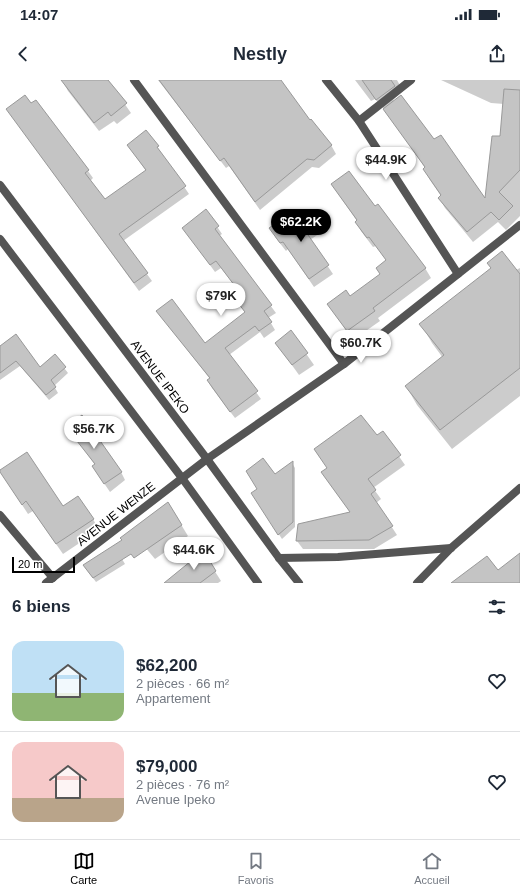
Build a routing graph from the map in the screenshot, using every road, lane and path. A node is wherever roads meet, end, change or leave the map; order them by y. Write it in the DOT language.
graph roads {
  1 [pos="134,80"];
  2 [pos="326,80"];
  3 [pos="411,80"];
  4 [pos="358,121"];
  5 [pos="0,185"];
  6 [pos="520,225"];
  7 [pos="0,239"];
  8 [pos="458,274"];
  9 [pos="344,364"];
  10 [pos="207,459"];
  11 [pos="182,478"];
  12 [pos="520,488"];
  13 [pos="0,515"];
  14 [pos="451,548"];
  15 [pos="279,558"];
  16 [pos="50,581"];
  17 [pos="258,583"];
  18 [pos="299,583"];
  19 [pos="417,583"];
  1 -- 9 [label="street"];
  2 -- 4 [label="street"];
  3 -- 4 [label="street"];
  4 -- 8 [label="street"];
  5 -- 10 [label="street, AVENUE IPEKO"];
  6 -- 8 [label="street, AVENUE WENZE"];
  7 -- 11 [label="street"];
  8 -- 9 [label="street, AVENUE WENZE"];
  9 -- 10 [label="street, AVENUE WENZE"];
  10 -- 11 [label="street, AVENUE WENZE"];
  10 -- 15 [label="street, AVENUE IPEKO"];
  11 -- 16 [label="street, AVENUE WENZE"];
  11 -- 17 [label="street"];
  12 -- 14 [label="street"];
  13 -- 16 [label="street"];
  14 -- 15 [label="street"];
  14 -- 19 [label="street"];
  15 -- 18 [label="street, AVENUE IPEKO"];
}
